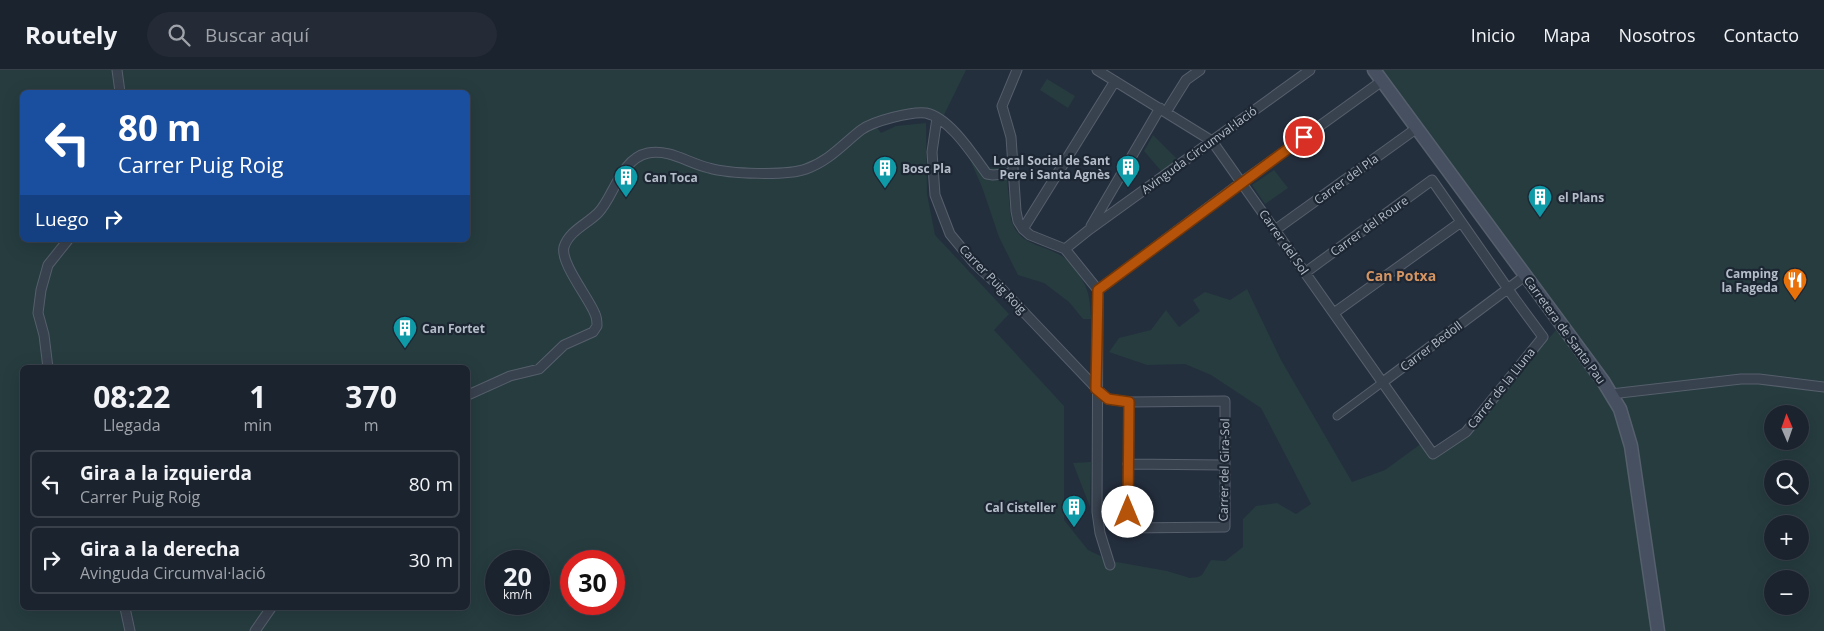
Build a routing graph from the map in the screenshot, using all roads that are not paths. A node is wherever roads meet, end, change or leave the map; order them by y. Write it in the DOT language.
graph roads {
  1 [pos="117,70"];
  2 [pos="1017,70"];
  3 [pos="1097,70"];
  4 [pos="1200,70"];
  5 [pos="1310,70"];
  6 [pos="1374,70"];
  7 [pos="1115,81"];
  8 [pos="1382,81"];
  9 [pos="120,90"];
  10 [pos="1163,110"];
  11 [pos="938,118"];
  12 [pos="1417,128"];
  13 [pos="1212,141"];
  14 [pos="1013,173"];
  15 [pos="1242,182"];
  16 [pos="1461,222"];
  17 [pos="1023,229"];
  18 [pos="1090,229"];
  19 [pos="1276,230"];
  20 [pos="66,242"];
  21 [pos="1065,249"];
  22 [pos="1306,272"];
  23 [pos="1525,276"];
  24 [pos="1508,289"];
  25 [pos="1098,290"];
  26 [pos="1334,313"];
  27 [pos="48,365"];
  28 [pos="1383,382"];
  29 [pos="1824,387"];
  30 [pos="1096,389"];
  31 [pos="470,394"];
  32 [pos="1611,394"];
  33 [pos="1129,402"];
  34 [pos="1225,402"];
  35 [pos="1337,416"];
  36 [pos="1433,454"];
  37 [pos="1128,464"];
  38 [pos="1224,465"];
  39 [pos="1110,565"];
  40 [pos="125,610"];
  41 [pos="270,610"];
  42 [pos="130,631"];
  43 [pos="255,631"];
  44 [pos="1658,631"];
  1 -- 9 [label="street"];
  2 -- 14 [label="street"];
  3 -- 7 [label="street, Carrer del Sol"];
  4 -- 10 [label="street"];
  5 -- 13 [label="street, Avinguda Circumval·lació"];
  6 -- 8 [label="main road, Carretera de Santa Pau"];
  7 -- 10 [label="street, Carrer del Sol"];
  7 -- 17 [label="street"];
  8 -- 12 [label="main road, Carretera de Santa Pau"];
  8 -- 15 [label="street"];
  10 -- 13 [label="street, Carrer del Sol"];
  10 -- 18 [label="street"];
  11 -- 14 [label="street"];
  11 -- 30 [label="street, Carrer Puig Roig"];
  11 -- 31 [label="street"];
  12 -- 19 [label="street, Carrer del Pla"];
  12 -- 23 [label="main road, Carretera de Santa Pau"];
  13 -- 15 [label="street, Carrer del Sol"];
  13 -- 18 [label="street, Avinguda Circumval·lació"];
  14 -- 17 [label="street"];
  15 -- 19 [label="street, Carrer del Sol"];
  15 -- 25 [label="street"];
  16 -- 22 [label="street, Carrer del Roure"];
  16 -- 24 [label="street"];
  16 -- 26 [label="street"];
  17 -- 21 [label="street"];
  18 -- 21 [label="street, Avinguda Circumval·lació"];
  19 -- 22 [label="street, Carrer del Sol"];
  20 -- 27 [label="street"];
  21 -- 25 [label="street"];
  22 -- 26 [label="street, Carrer del Sol"];
  23 -- 24 [label="street, Carrer Bedoll"];
  23 -- 32 [label="main road, Carretera de Santa Pau"];
  24 -- 28 [label="street, Carrer Bedoll"];
  24 -- 36 [label="street, Carrer de la Lluna"];
  25 -- 30 [label="street"];
  26 -- 28 [label="street, Carrer del Sol"];
  28 -- 35 [label="street, Carrer Bedoll"];
  28 -- 36 [label="street, Carrer del Sol"];
  29 -- 32 [label="street"];
  30 -- 33 [label="street, Carrer Puig Roig"];
  30 -- 39 [label="street"];
  32 -- 44 [label="main road, Carretera de Santa Pau"];
  33 -- 34 [label="street, Carrer Puig Roig"];
  33 -- 37 [label="street, Carrer del Gira-Sol"];
  34 -- 38 [label="street, Carrer del Gira-Sol"];
  37 -- 38 [label="street"];
  37 -- 38 [label="street, Carrer del Gira-Sol"];
  40 -- 42 [label="street"];
  41 -- 43 [label="street"];
}
